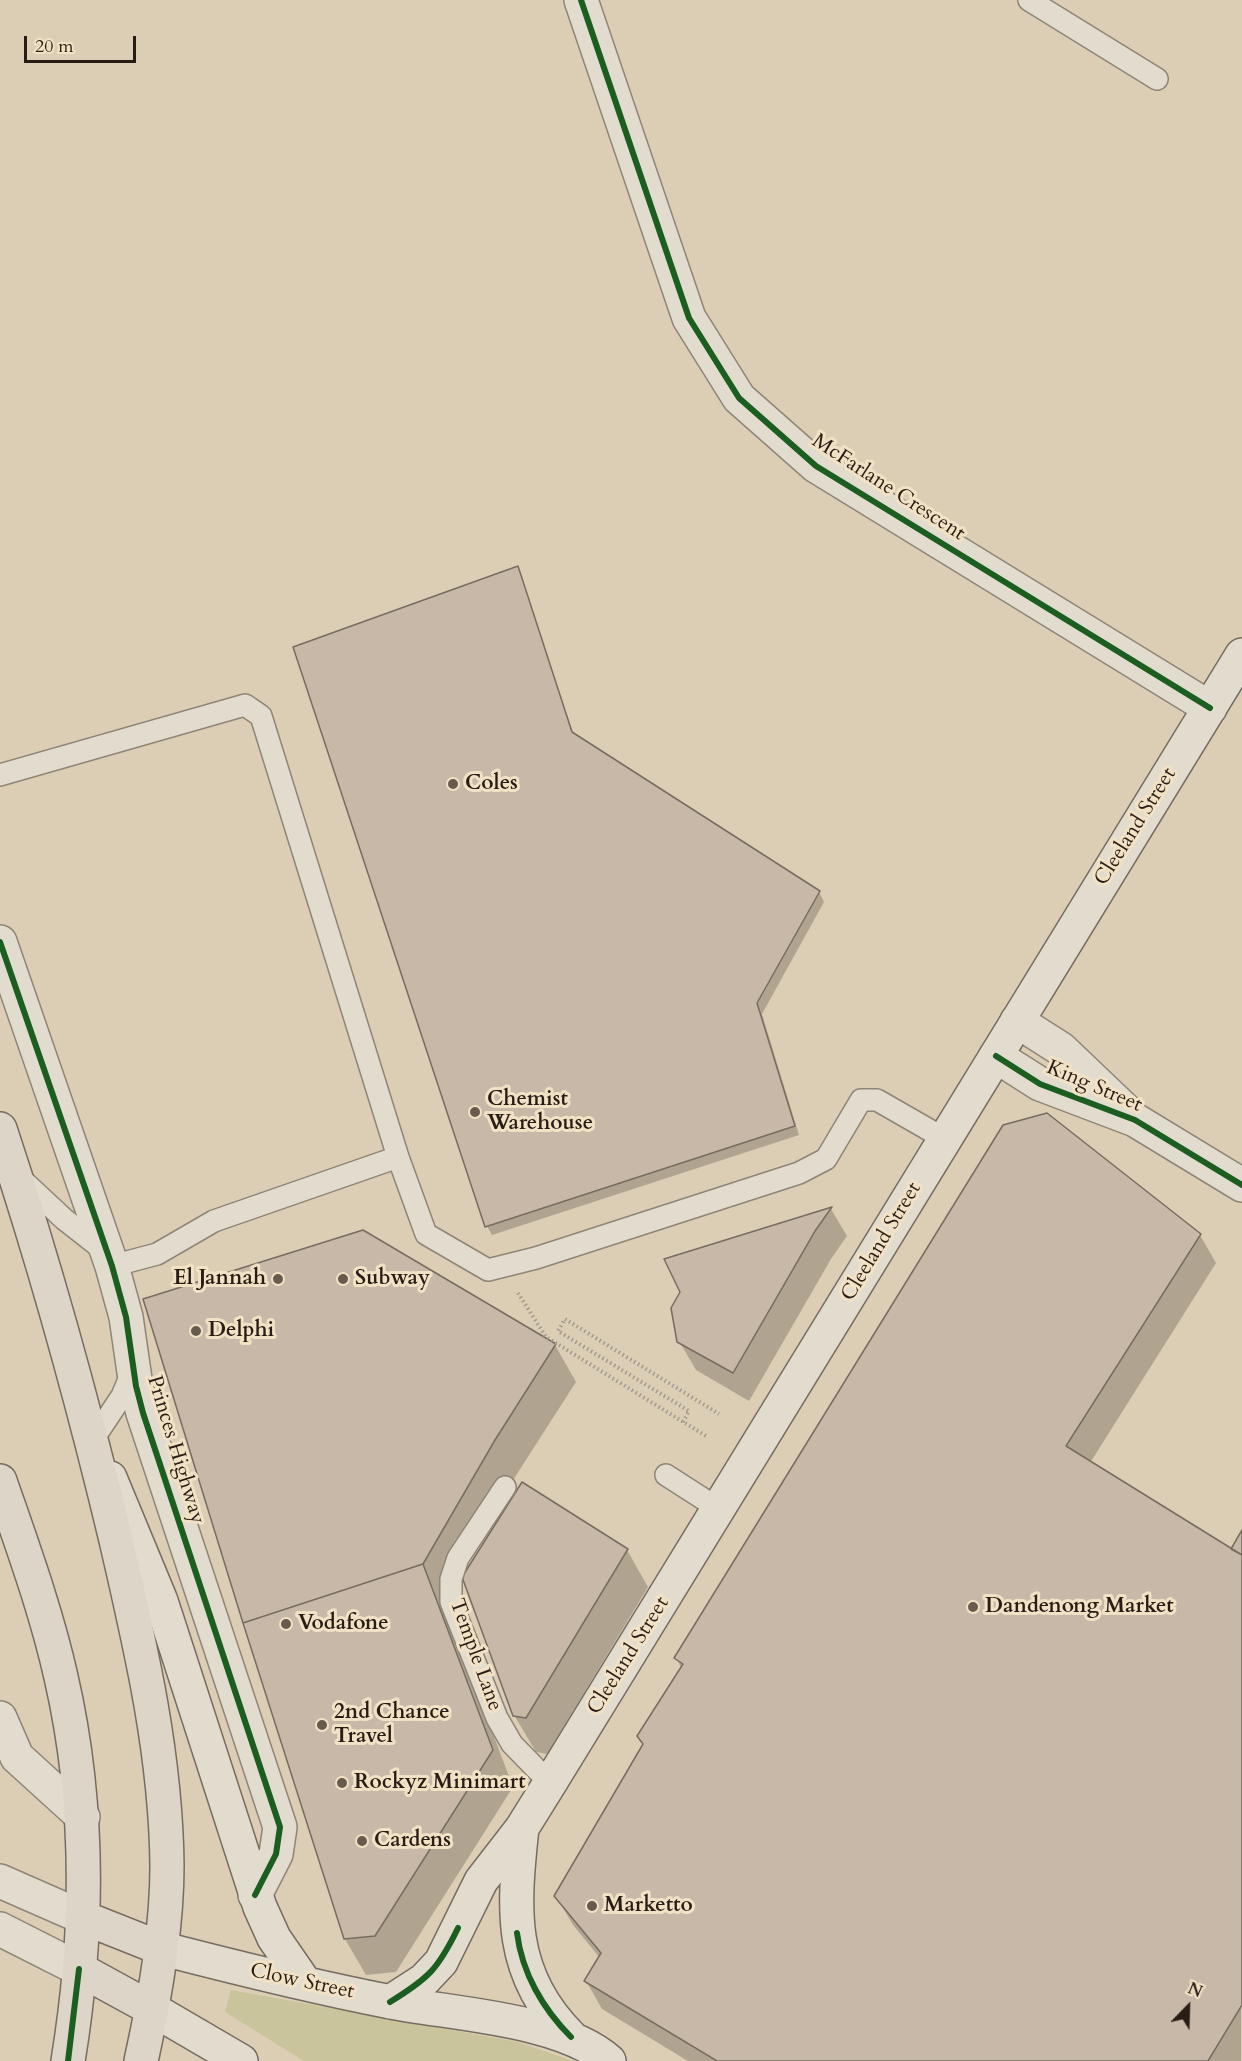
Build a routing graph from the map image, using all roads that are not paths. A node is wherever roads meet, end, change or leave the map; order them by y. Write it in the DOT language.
graph roads {
  1 [pos="581,0"];
  2 [pos="1029,0"];
  3 [pos="1157,79"];
  4 [pos="1242,655"];
  5 [pos="1210,708"];
  6 [pos="0,775"];
  7 [pos="0,942"];
  8 [pos="1017,1021"];
  9 [pos="996,1056"];
  10 [pos="1135,1120"];
  11 [pos="0,1129"];
  12 [pos="945,1139"];
  13 [pos="398,1157"];
  14 [pos="14,1172"];
  15 [pos="1242,1185"];
  16 [pos="109,1259"];
  17 [pos="134,1368"];
  18 [pos="92,1442"];
  19 [pos="666,1475"];
  20 [pos="0,1481"];
  21 [pos="505,1487"];
  22 [pos="719,1509"];
  23 [pos="0,1718"];
  24 [pos="550,1783"];
  25 [pos="82,1817"];
  26 [pos="522,1828"];
  27 [pos="0,1881"];
  28 [pos="255,1895"];
  29 [pos="82,1917"];
  30 [pos="0,1929"];
  31 [pos="160,1948"];
  32 [pos="79,1969"];
  33 [pos="305,1983"];
  34 [pos="390,2002"];
  35 [pos="152,2009"];
  36 [pos="571,2037"];
  37 [pos="68,2061"];
  38 [pos="141,2061"];
  39 [pos="241,2061"];
  40 [pos="609,2061"];
  1 -- 5 [label="main road, McFarlane Crescent"];
  2 -- 3 [label="lane"];
  4 -- 5 [label="main road, Cleeland Street"];
  5 -- 8 [label="main road, Cleeland Street"];
  6 -- 13 [label="lane"];
  7 -- 16 [label="main road, Princes Highway"];
  8 -- 9 [label="main road, Cleeland Street"];
  8 -- 10 [label="main road, King Street"];
  9 -- 10 [label="main road, King Street"];
  9 -- 12 [label="main road, Cleeland Street"];
  10 -- 15 [label="main road, King Street"];
  11 -- 14 [label="highway"];
  12 -- 13 [label="lane"];
  12 -- 22 [label="main road, Cleeland Street"];
  13 -- 16 [label="lane"];
  14 -- 16 [label="lane"];
  14 -- 18 [label="highway"];
  16 -- 17 [label="main road, Princes Highway"];
  17 -- 18 [label="lane"];
  17 -- 28 [label="main road, Princes Highway"];
  18 -- 28 [label="main road"];
  18 -- 31 [label="highway"];
  19 -- 22 [label="lane"];
  20 -- 25 [label="highway"];
  21 -- 24 [label="lane, Temple Lane"];
  22 -- 24 [label="main road, Cleeland Street"];
  23 -- 25 [label="main road"];
  24 -- 26 [label="main road, Cleeland Street"];
  25 -- 29 [label="highway"];
  26 -- 34 [label="main road, Cleeland Street"];
  26 -- 36 [label="main road, Cleeland Street"];
  27 -- 29 [label="main road, Clow Street"];
  28 -- 33 [label="main road"];
  29 -- 31 [label="highway, Clow Street"];
  29 -- 32 [label="highway"];
  30 -- 32 [label="main road"];
  31 -- 33 [label="main road, Clow Street"];
  31 -- 35 [label="highway"];
  32 -- 35 [label="highway"];
  32 -- 37 [label="highway"];
  33 -- 34 [label="main road, Clow Street"];
  34 -- 36 [label="main road, Clow Street"];
  35 -- 38 [label="highway"];
  35 -- 39 [label="main road"];
  36 -- 40 [label="main road, Clow Street"];
}
